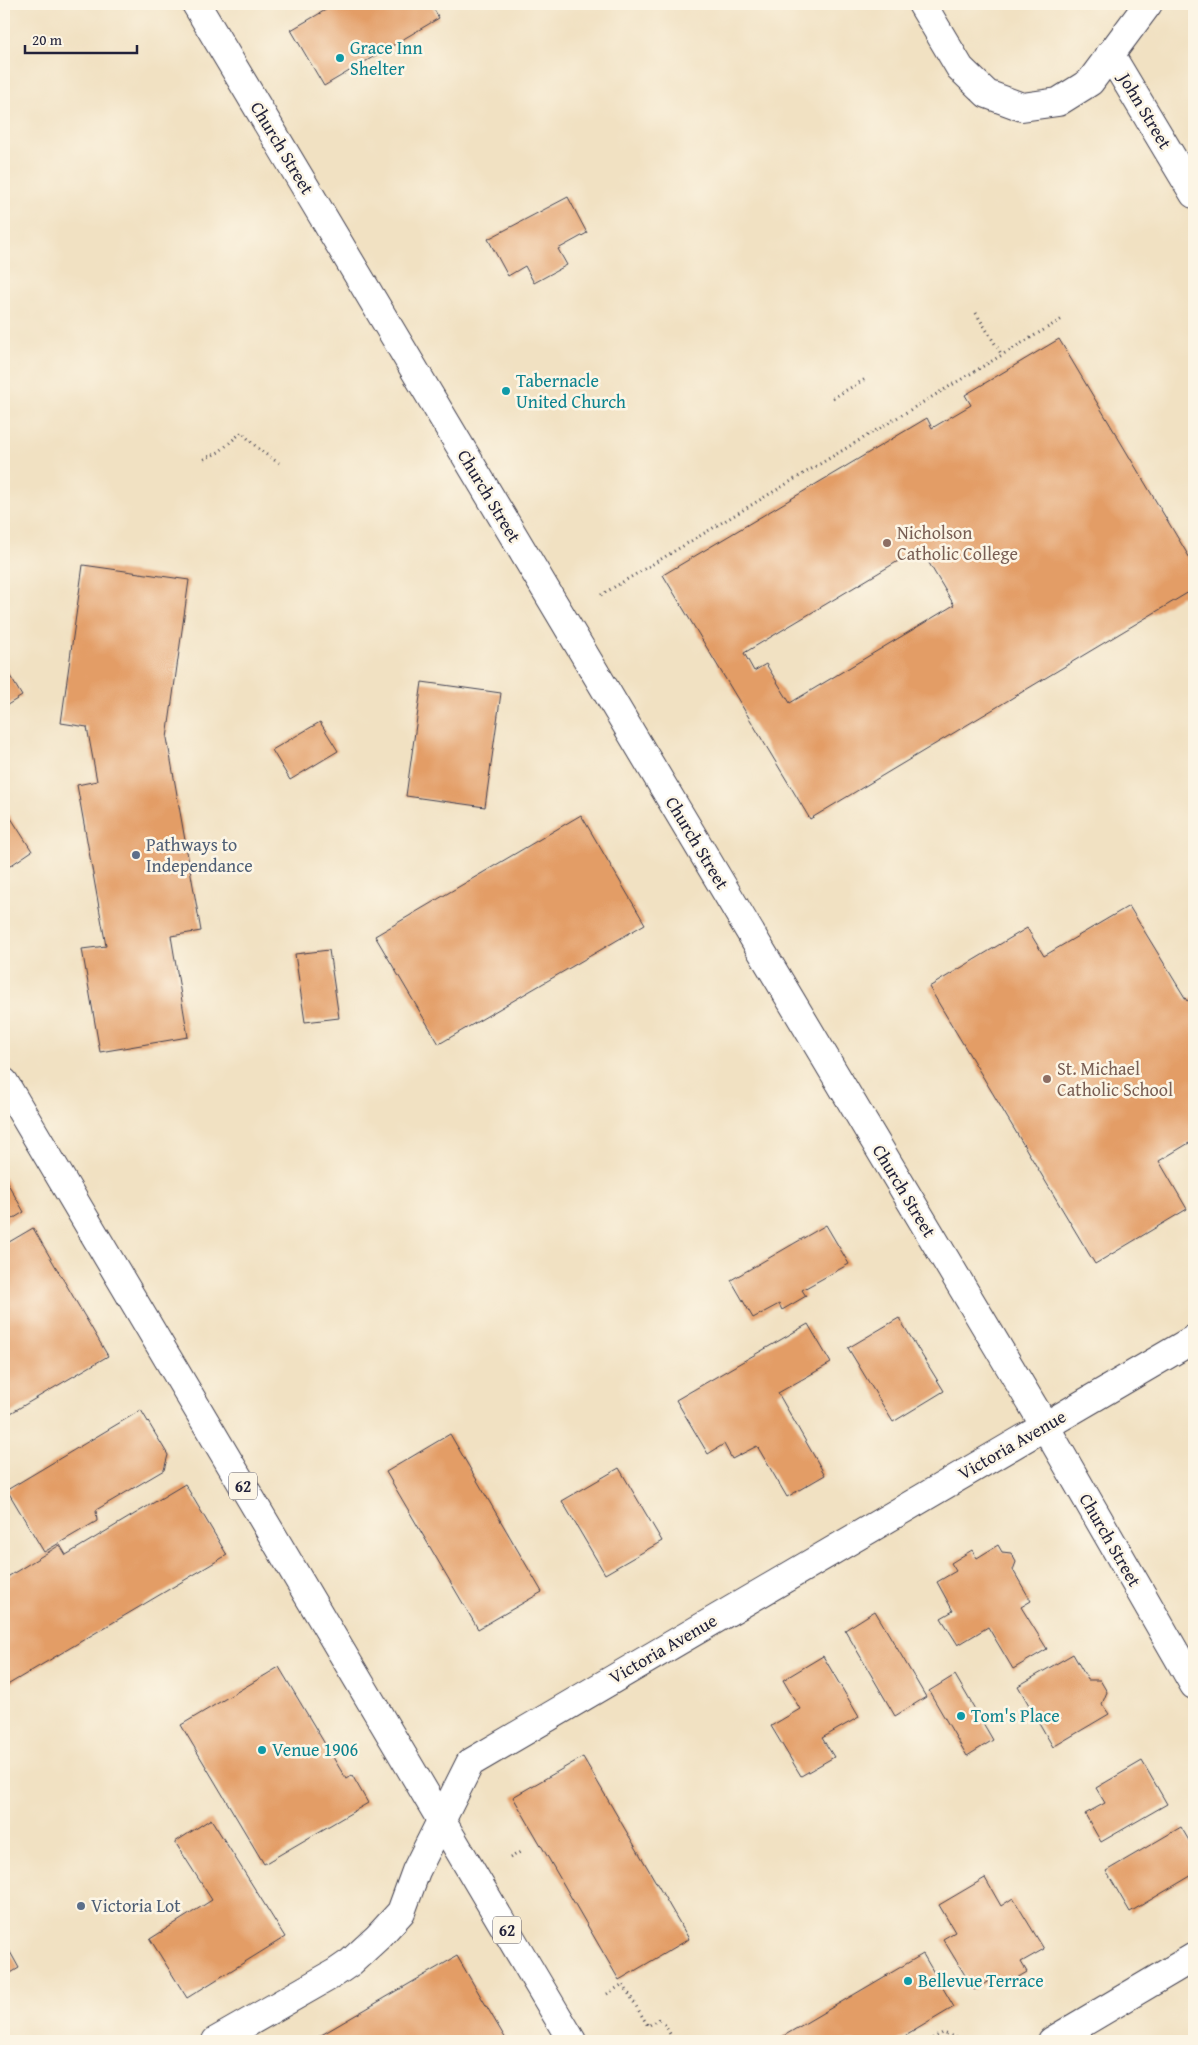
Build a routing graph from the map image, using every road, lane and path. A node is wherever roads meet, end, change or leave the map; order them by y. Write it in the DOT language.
graph roads {
  1 [pos="196,4"];
  2 [pos="922,4"];
  3 [pos="1148,4"];
  4 [pos="1110,54"];
  5 [pos="1194,194"];
  6 [pos="976,313"];
  7 [pos="1062,319"];
  8 [pos="1002,355"];
  9 [pos="867,378"];
  10 [pos="833,398"];
  11 [pos="204,459"];
  12 [pos="279,462"];
  13 [pos="601,595"];
  14 [pos="4,1082"];
  15 [pos="1194,1339"];
  16 [pos="1045,1426"];
  17 [pos="1194,1685"];
  18 [pos="441,1819"];
  19 [pos="522,1851"];
  20 [pos="510,1858"];
  21 [pos="1194,1957"];
  22 [pos="607,1994"];
  23 [pos="216,2041"];
  24 [pos="572,2041"];
  25 [pos="674,2041"];
  26 [pos="928,2041"];
  27 [pos="965,2041"];
  28 [pos="1052,2041"];
  1 -- 16 [label="street, Church Street"];
  2 -- 4 [label="street"];
  3 -- 4 [label="street"];
  4 -- 5 [label="street, John Street"];
  6 -- 8 [label="path"];
  7 -- 8 [label="path"];
  8 -- 13 [label="path"];
  9 -- 10 [label="path"];
  11 -- 12 [label="path"];
  14 -- 18 [label="street, 62"];
  15 -- 16 [label="street, Victoria Avenue"];
  16 -- 17 [label="street, Church Street"];
  16 -- 18 [label="street, Victoria Avenue"];
  18 -- 23 [label="street, Victoria Avenue"];
  18 -- 24 [label="street, 62"];
  19 -- 20 [label="path"];
  21 -- 28 [label="street"];
  22 -- 25 [label="path"];
  26 -- 27 [label="path"];
}
